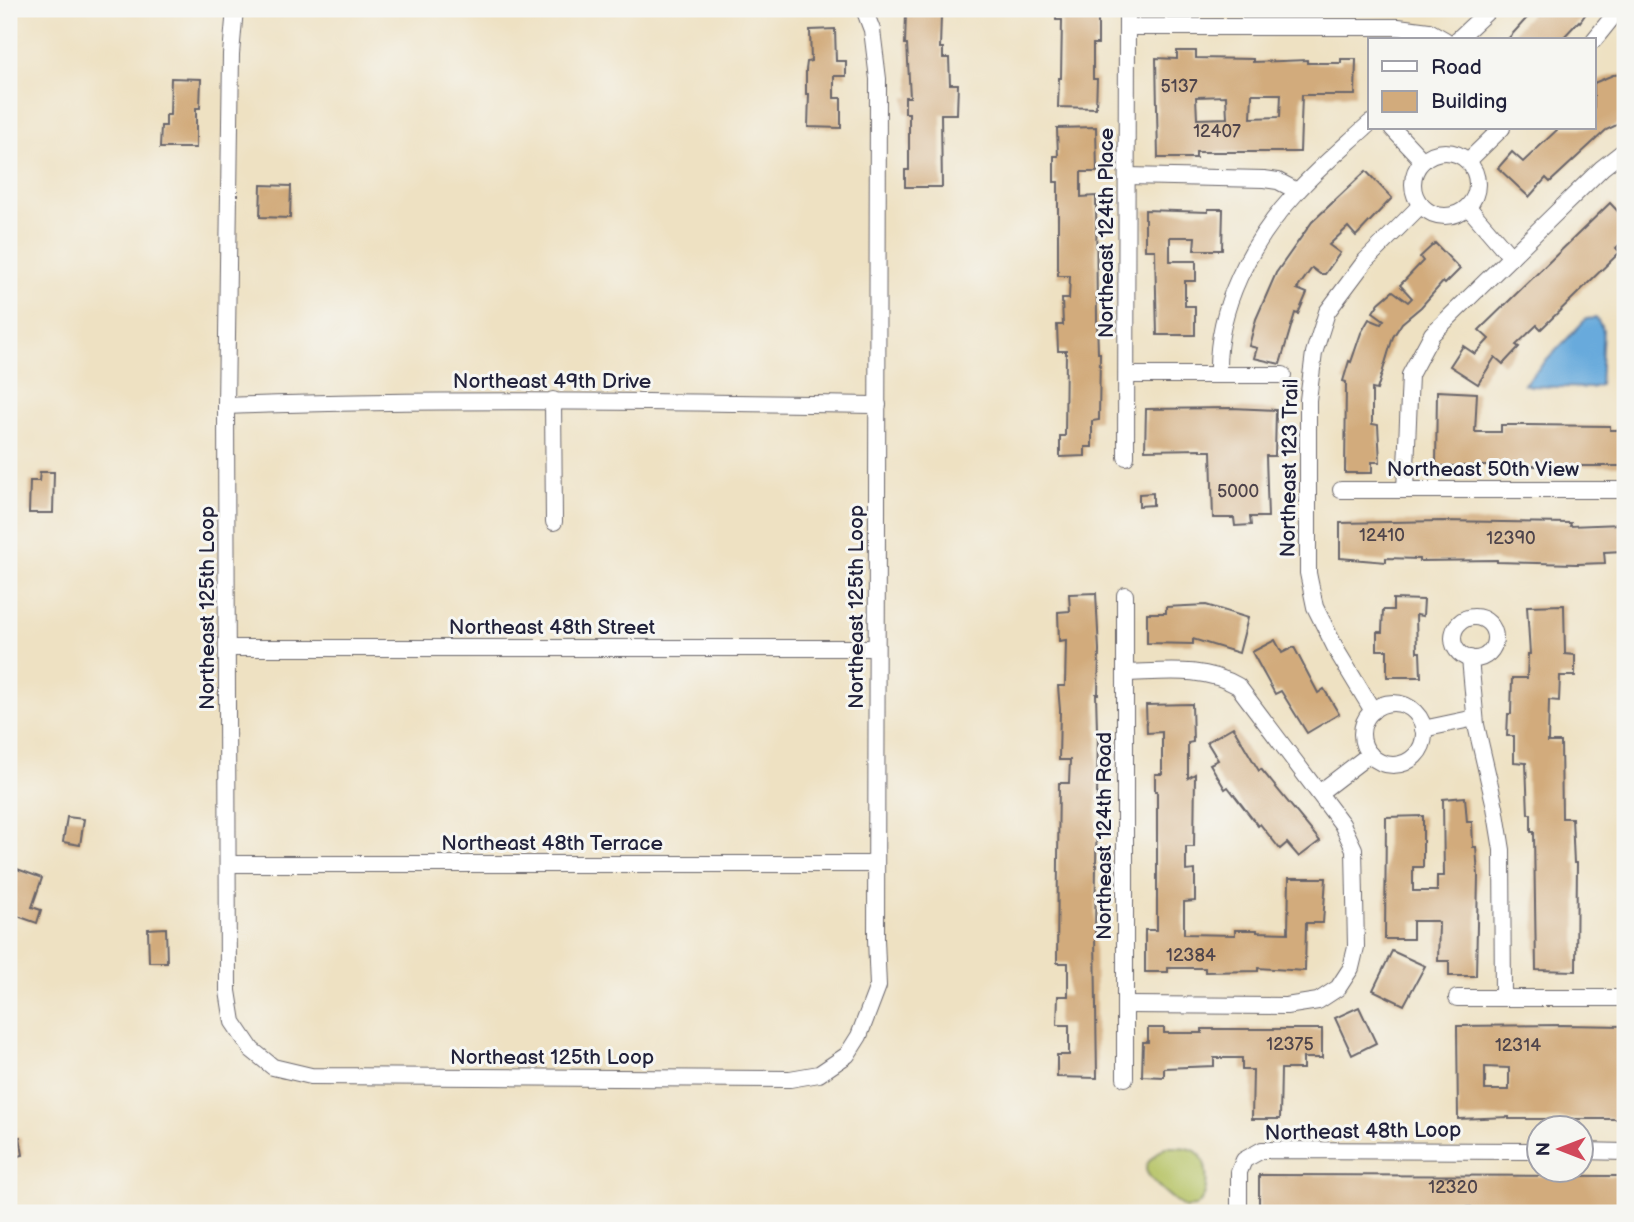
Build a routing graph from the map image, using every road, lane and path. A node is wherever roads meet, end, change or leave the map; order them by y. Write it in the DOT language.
graph roads {
  1 [pos="235,9"];
  2 [pos="864,9"];
  3 [pos="1127,9"];
  4 [pos="1490,9"];
  5 [pos="1619,9"];
  6 [pos="1625,17"];
  7 [pos="1127,27"];
  8 [pos="1597,37"];
  9 [pos="1441,38"];
  10 [pos="1459,38"];
  11 [pos="1368,125"];
  12 [pos="1394,130"];
  13 [pos="1500,130"];
  14 [pos="1625,150"];
  15 [pos="1468,160"];
  16 [pos="1423,161"];
  17 [pos="1127,176"];
  18 [pos="1297,191"];
  19 [pos="1421,205"];
  20 [pos="1468,207"];
  21 [pos="1511,257"];
  22 [pos="1127,375"];
  23 [pos="1218,375"];
  24 [pos="1283,375"];
  25 [pos="553,400"];
  26 [pos="878,405"];
  27 [pos="226,406"];
  28 [pos="1126,457"];
  29 [pos="1341,490"];
  30 [pos="1405,490"];
  31 [pos="1625,490"];
  32 [pos="554,522"];
  33 [pos="1125,595"];
  34 [pos="228,648"];
  35 [pos="876,648"];
  36 [pos="1470,658"];
  37 [pos="1125,673"];
  38 [pos="1373,711"];
  39 [pos="1475,718"];
  40 [pos="1423,729"];
  41 [pos="1370,754"];
  42 [pos="1319,793"];
  43 [pos="228,864"];
  44 [pos="876,864"];
  45 [pos="1457,998"];
  46 [pos="1503,998"];
  47 [pos="1625,998"];
  48 [pos="1125,1005"];
  49 [pos="1125,1078"];
  50 [pos="1526,1151"];
  51 [pos="1596,1152"];
  52 [pos="1625,1152"];
  53 [pos="1239,1213"];
  1 -- 27 [label="street, Northeast 125th Loop"];
  2 -- 26 [label="street, Northeast 125th Loop"];
  3 -- 7 [label="street, Northeast 124th Place"];
  4 -- 10 [label="street"];
  5 -- 8 [label="street"];
  6 -- 8 [label="street"];
  7 -- 9 [label="street"];
  7 -- 17 [label="street, Northeast 124th Place"];
  11 -- 18 [label="street"];
  12 -- 16 [label="street"];
  13 -- 15 [label="street"];
  14 -- 21 [label="street"];
  15 -- 16 [label="street"];
  15 -- 20 [label="street"];
  16 -- 19 [label="street"];
  17 -- 18 [label="street"];
  17 -- 22 [label="street, Northeast 124th Place"];
  18 -- 23 [label="street"];
  19 -- 20 [label="street"];
  19 -- 38 [label="street, Northeast 123 Trail"];
  20 -- 21 [label="street"];
  21 -- 30 [label="street"];
  22 -- 23 [label="street"];
  22 -- 28 [label="street, Northeast 124th Place"];
  23 -- 24 [label="street"];
  25 -- 26 [label="street, Northeast 49th Drive"];
  25 -- 27 [label="street, Northeast 49th Drive"];
  25 -- 32 [label="street"];
  26 -- 35 [label="street, Northeast 125th Loop"];
  27 -- 34 [label="street, Northeast 125th Loop"];
  29 -- 30 [label="street, Northeast 50th View"];
  30 -- 31 [label="street, Northeast 50th View"];
  33 -- 37 [label="street, Northeast 124th Road"];
  34 -- 35 [label="street, Northeast 48th Street"];
  34 -- 43 [label="street, Northeast 125th Loop"];
  35 -- 44 [label="street, Northeast 125th Loop"];
  36 -- 39 [label="street"];
  37 -- 42 [label="street"];
  37 -- 48 [label="street, Northeast 124th Road"];
  38 -- 40 [label="street"];
  38 -- 41 [label="street"];
  39 -- 40 [label="street"];
  39 -- 46 [label="street"];
  40 -- 41 [label="street"];
  41 -- 42 [label="street"];
  42 -- 48 [label="street"];
  43 -- 44 [label="street, Northeast 48th Terrace"];
  43 -- 44 [label="street, Northeast 125th Loop"];
  45 -- 46 [label="street"];
  46 -- 47 [label="street"];
  48 -- 49 [label="street, Northeast 124th Road"];
  50 -- 53 [label="street, Northeast 48th Loop"];
  51 -- 52 [label="street"];
}
